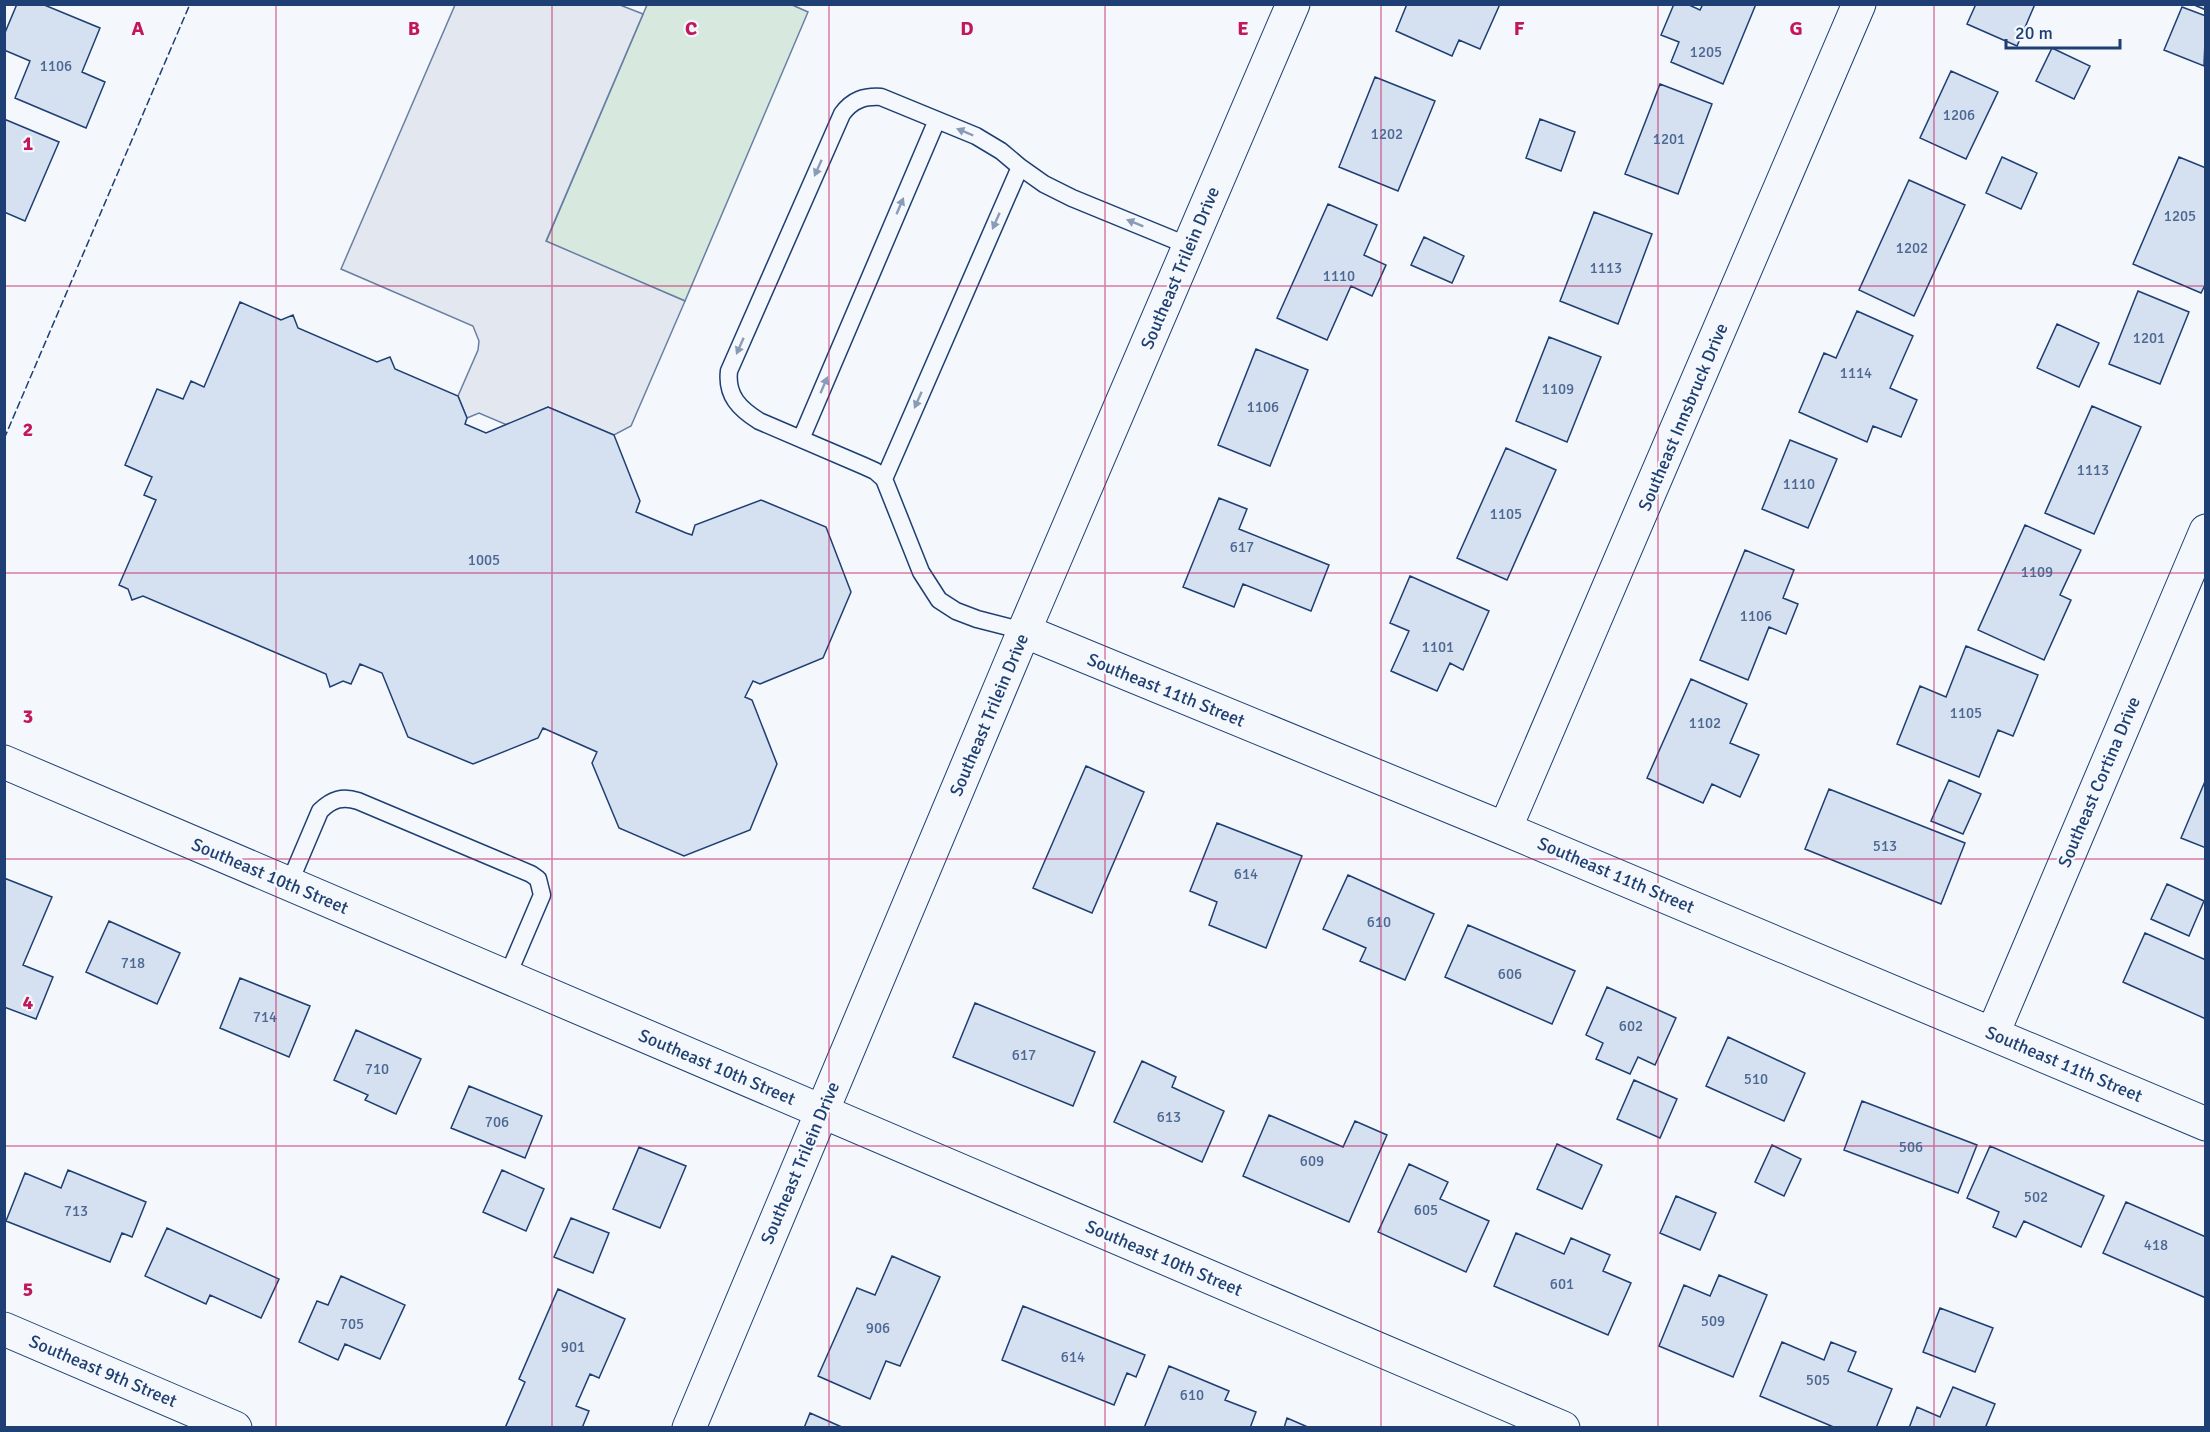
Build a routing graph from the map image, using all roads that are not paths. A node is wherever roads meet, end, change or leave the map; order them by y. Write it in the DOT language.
graph roads {
  1 [pos="1293,4"];
  2 [pos="1860,4"];
  3 [pos="937,120"];
  4 [pos="1020,167"];
  5 [pos="1189,246"];
  6 [pos="801,439"];
  7 [pos="884,479"];
  8 [pos="2205,531"];
  9 [pos="1024,631"];
  10 [pos="4,762"];
  11 [pos="1505,829"];
  12 [pos="289,884"];
  13 [pos="507,977"];
  14 [pos="1993,1033"];
  15 [pos="821,1112"];
  16 [pos="2205,1124"];
  17 [pos="4,1329"];
  18 [pos="235,1428"];
  19 [pos="689,1428"];
  20 [pos="1563,1428"];
  1 -- 5 [label="street, Southeast Trilein Drive"];
  2 -- 11 [label="street, Southeast Innsbruck Drive"];
  4 -- 3 [label="lane, one-way"];
  6 -- 3 [label="lane, one-way"];
  3 -- 6 [label="lane, one-way"];
  5 -- 4 [label="lane, one-way"];
  4 -- 7 [label="lane, one-way"];
  5 -- 9 [label="street, Southeast Trilein Drive"];
  6 -- 7 [label="lane"];
  7 -- 9 [label="lane"];
  8 -- 14 [label="street, Southeast Cortina Drive"];
  9 -- 11 [label="street, Southeast 11th Street"];
  9 -- 15 [label="street, Southeast Trilein Drive"];
  10 -- 12 [label="street, Southeast 10th Street"];
  11 -- 14 [label="street, Southeast 11th Street"];
  12 -- 13 [label="street, Southeast 10th Street"];
  12 -- 13 [label="lane"];
  13 -- 15 [label="street, Southeast 10th Street"];
  14 -- 16 [label="street, Southeast 11th Street"];
  15 -- 19 [label="street, Southeast Trilein Drive"];
  15 -- 20 [label="street, Southeast 10th Street"];
  17 -- 18 [label="street, Southeast 9th Street"];
}
